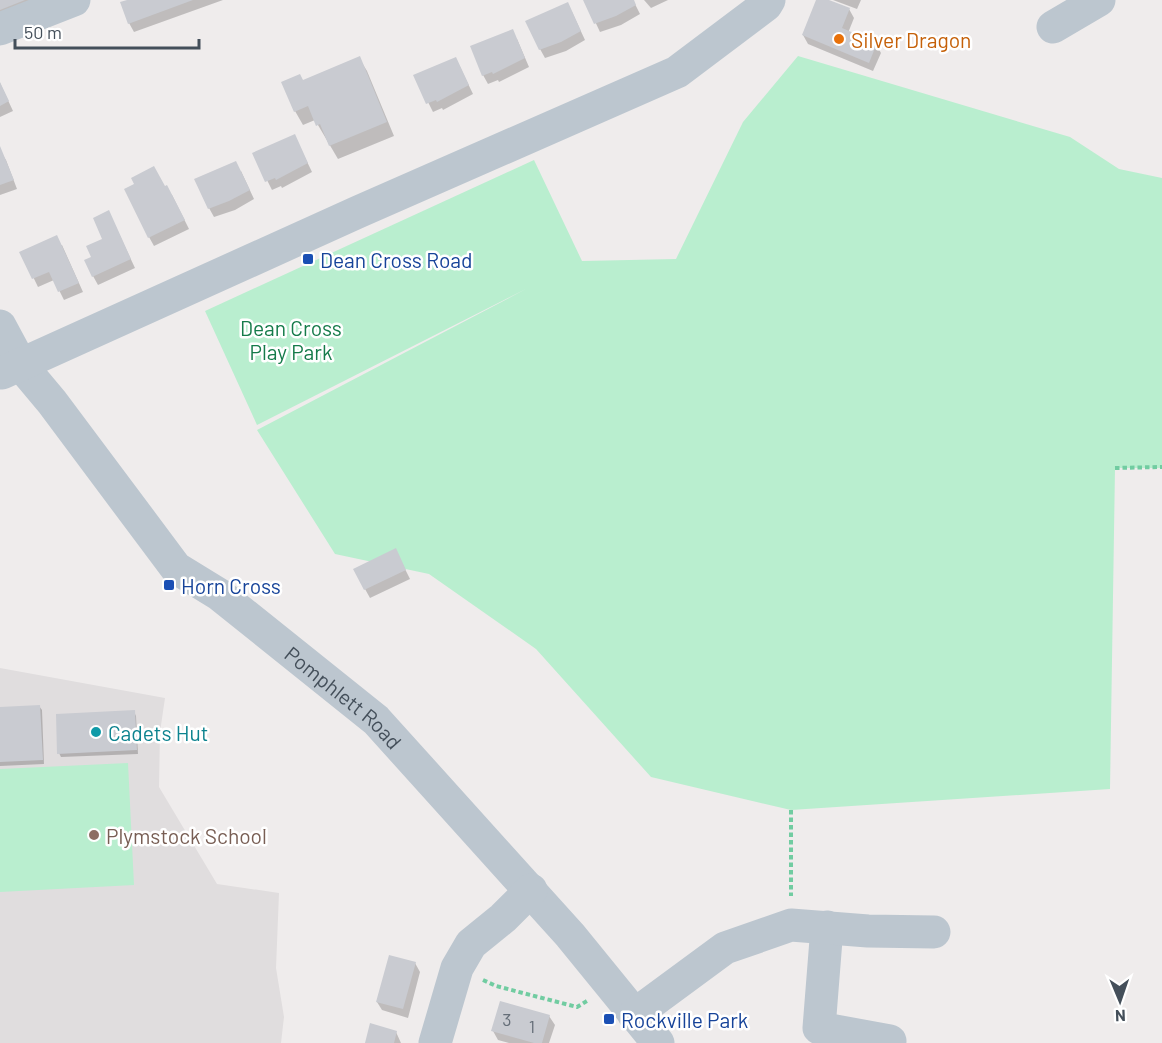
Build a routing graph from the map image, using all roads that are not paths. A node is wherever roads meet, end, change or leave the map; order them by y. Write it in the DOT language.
graph roads {
  1 [pos="74,0"];
  2 [pos="769,0"];
  3 [pos="1099,0"];
  4 [pos="1053,27"];
  5 [pos="0,29"];
  6 [pos="0,326"];
  7 [pos="10,369"];
  8 [pos="531,890"];
  9 [pos="826,927"];
  10 [pos="934,932"];
  11 [pos="634,1015"];
  12 [pos="890,1041"];
  13 [pos="435,1043"];
  14 [pos="658,1043"];
  1 -- 5 [label="street"];
  2 -- 7 [label="street"];
  3 -- 4 [label="street"];
  6 -- 7 [label="street, Pomphlett Road"];
  7 -- 8 [label="street, Pomphlett Road"];
  8 -- 11 [label="street, Pomphlett Road"];
  8 -- 13 [label="street"];
  9 -- 10 [label="street"];
  9 -- 11 [label="street"];
  9 -- 12 [label="street"];
  11 -- 14 [label="street, Pomphlett Road"];
}
